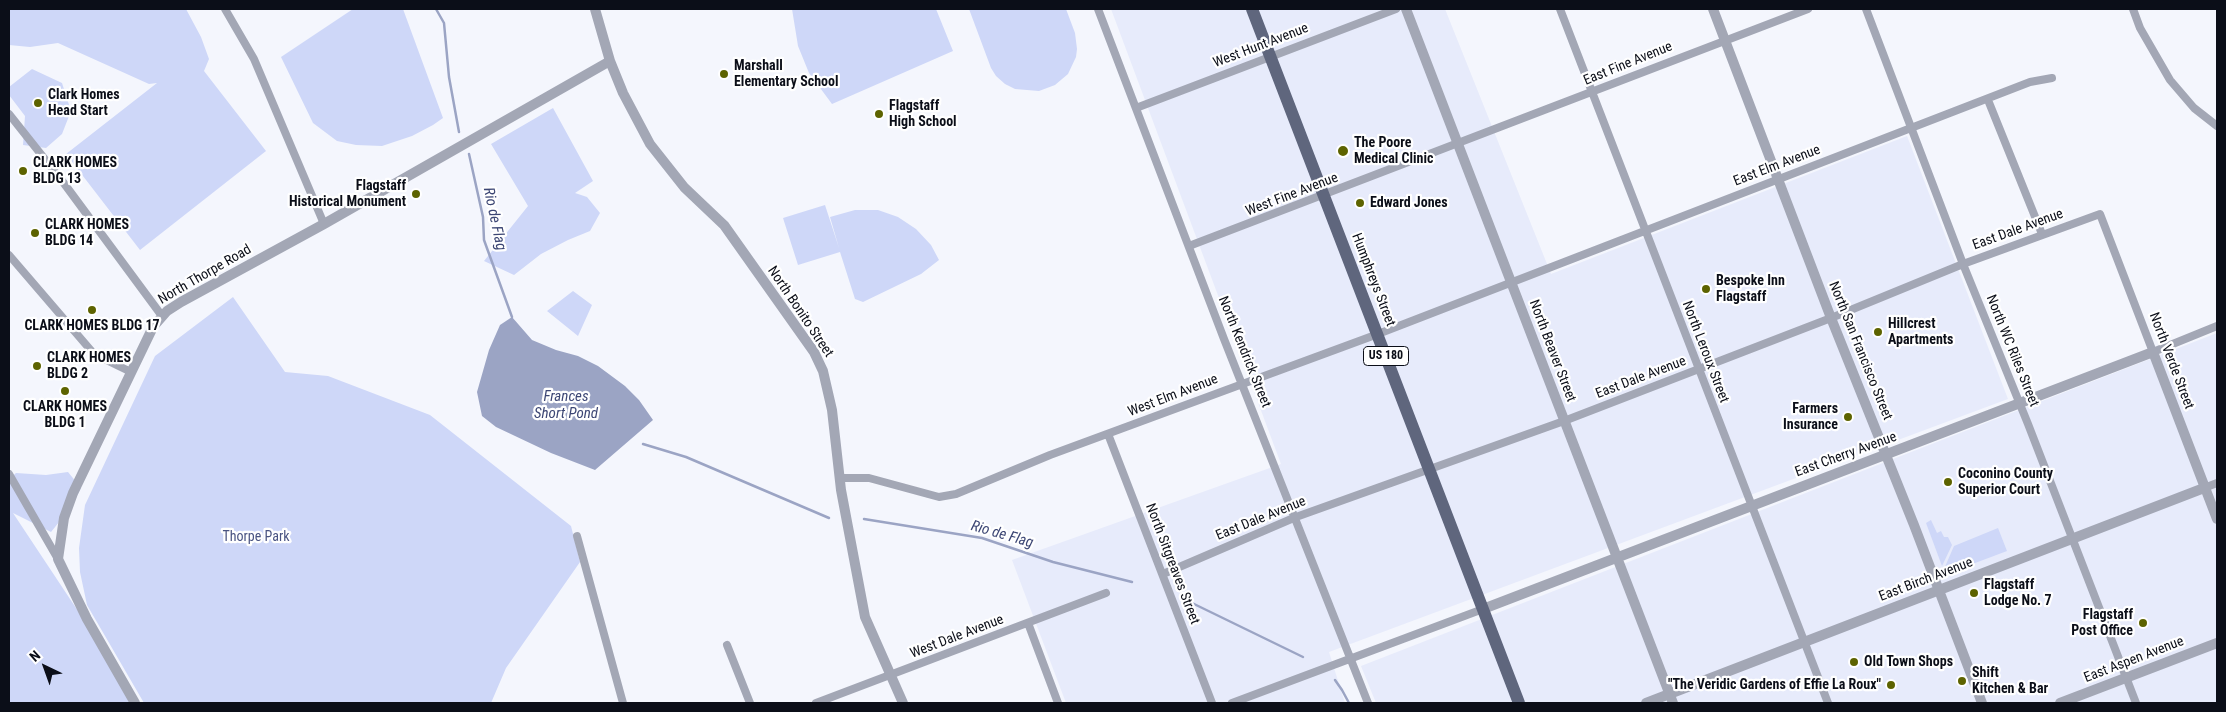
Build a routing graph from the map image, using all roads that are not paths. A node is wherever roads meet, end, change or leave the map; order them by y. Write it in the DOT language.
graph roads {
  1 [pos="225,9"];
  2 [pos="595,9"];
  3 [pos="1098,9"];
  4 [pos="1252,9"];
  5 [pos="1396,9"];
  6 [pos="1406,9"];
  7 [pos="1560,9"];
  8 [pos="1713,9"];
  9 [pos="1808,9"];
  10 [pos="1866,9"];
  11 [pos="2133,9"];
  12 [pos="1797,11"];
  13 [pos="1725,39"];
  14 [pos="1271,56"];
  15 [pos="610,61"];
  16 [pos="2052,78"];
  17 [pos="1592,92"];
  18 [pos="1988,100"];
  19 [pos="1136,108"];
  20 [pos="9,114"];
  21 [pos="2217,126"];
  22 [pos="1912,129"];
  23 [pos="1458,144"];
  24 [pos="1778,179"];
  25 [pos="1324,196"];
  26 [pos="2100,214"];
  27 [pos="324,224"];
  28 [pos="1646,231"];
  29 [pos="2042,234"];
  30 [pos="1189,246"];
  31 [pos="9,255"];
  32 [pos="1963,264"];
  33 [pos="1511,282"];
  34 [pos="162,316"];
  35 [pos="1831,318"];
  36 [pos="2217,326"];
  37 [pos="1378,334"];
  38 [pos="2153,352"];
  39 [pos="1698,370"];
  40 [pos="131,372"];
  41 [pos="1242,383"];
  42 [pos="2021,404"];
  43 [pos="1564,421"];
  44 [pos="1108,434"];
  45 [pos="1887,456"];
  46 [pos="1430,471"];
  47 [pos="9,474"];
  48 [pos="839,478"];
  49 [pos="2217,483"];
  50 [pos="2204,488"];
  51 [pos="1752,505"];
  52 [pos="1296,517"];
  53 [pos="2217,519"];
  54 [pos="577,536"];
  55 [pos="2073,539"];
  56 [pos="58,558"];
  57 [pos="1616,558"];
  58 [pos="1162,574"];
  59 [pos="1939,590"];
  60 [pos="1106,593"];
  61 [pos="1483,609"];
  62 [pos="1028,623"];
  63 [pos="1805,642"];
  64 [pos="2217,643"];
  65 [pos="727,645"];
  66 [pos="1349,658"];
  67 [pos="892,674"];
  68 [pos="2126,678"];
  69 [pos="1672,699"];
  70 [pos="135,703"];
  71 [pos="624,703"];
  72 [pos="750,703"];
  73 [pos="816,703"];
  74 [pos="903,703"];
  75 [pos="1058,703"];
  76 [pos="1212,703"];
  77 [pos="1232,703"];
  78 [pos="1368,703"];
  79 [pos="1519,703"];
  80 [pos="1646,703"];
  81 [pos="1828,703"];
  82 [pos="1982,703"];
  83 [pos="2060,703"];
  84 [pos="2136,703"];
  1 -- 27 [label="street"];
  2 -- 15 [label="street, North Bonito Street"];
  3 -- 19 [label="street, North Kendrick Street"];
  4 -- 14 [label="main road, Humphreys Street / US 180"];
  5 -- 14 [label="street, West Hunt Avenue"];
  6 -- 23 [label="street, North Beaver Street"];
  7 -- 17 [label="street, North Leroux Street"];
  8 -- 13 [label="street, North San Francisco Street"];
  9 -- 12 [label="street, East Fine Avenue"];
  10 -- 22 [label="street, North WC Riles Street"];
  11 -- 21 [label="street"];
  12 -- 13 [label="street, East Fine Avenue"];
  13 -- 17 [label="street, East Fine Avenue"];
  13 -- 24 [label="street, North San Francisco Street"];
  14 -- 19 [label="street, West Hunt Avenue"];
  14 -- 25 [label="main road, Humphreys Street / US 180"];
  15 -- 27 [label="street, North Thorpe Road"];
  15 -- 48 [label="street, North Bonito Street"];
  16 -- 18 [label="street, East Elm Avenue"];
  17 -- 23 [label="street, East Fine Avenue"];
  17 -- 28 [label="street, North Leroux Street"];
  18 -- 22 [label="street, East Elm Avenue"];
  18 -- 29 [label="street"];
  19 -- 30 [label="street, North Kendrick Street"];
  20 -- 34 [label="street"];
  22 -- 24 [label="street, East Elm Avenue"];
  22 -- 32 [label="street, North WC Riles Street"];
  23 -- 25 [label="street, West Fine Avenue"];
  23 -- 33 [label="street, North Beaver Street"];
  24 -- 28 [label="street, East Elm Avenue"];
  24 -- 35 [label="street, North San Francisco Street"];
  25 -- 30 [label="street, West Fine Avenue"];
  25 -- 37 [label="main road, Humphreys Street / US 180"];
  26 -- 29 [label="street, East Dale Avenue"];
  26 -- 38 [label="street, North Verde Street"];
  27 -- 34 [label="street, North Thorpe Road"];
  28 -- 33 [label="street, East Elm Avenue"];
  28 -- 39 [label="street, North Leroux Street"];
  29 -- 32 [label="street, East Dale Avenue"];
  30 -- 41 [label="street, North Kendrick Street"];
  31 -- 40 [label="street"];
  32 -- 35 [label="street, East Dale Avenue"];
  32 -- 42 [label="street, North WC Riles Street"];
  33 -- 37 [label="street, West Elm Avenue"];
  33 -- 43 [label="street, North Beaver Street"];
  34 -- 40 [label="street, North Thorpe Road"];
  35 -- 39 [label="street, East Dale Avenue"];
  35 -- 45 [label="street, North San Francisco Street"];
  36 -- 38 [label="street, East Cherry Avenue"];
  37 -- 41 [label="street, West Elm Avenue"];
  37 -- 46 [label="main road, Humphreys Street / US 180"];
  38 -- 42 [label="street, East Cherry Avenue"];
  38 -- 50 [label="street, North Verde Street"];
  39 -- 43 [label="street, East Dale Avenue"];
  39 -- 51 [label="street, North Leroux Street"];
  40 -- 56 [label="street, North Thorpe Road"];
  41 -- 44 [label="street, West Elm Avenue"];
  41 -- 52 [label="street, North Kendrick Street"];
  42 -- 45 [label="street, East Cherry Avenue"];
  42 -- 55 [label="street, North WC Riles Street"];
  43 -- 46 [label="street, East Dale Avenue"];
  43 -- 57 [label="street, North Beaver Street"];
  44 -- 48 [label="street, West Elm Avenue"];
  44 -- 58 [label="street, North Sitgreaves Street"];
  45 -- 51 [label="street, East Cherry Avenue"];
  45 -- 59 [label="street, North San Francisco Street"];
  46 -- 52 [label="street, East Dale Avenue"];
  46 -- 61 [label="main road, Humphreys Street / US 180"];
  47 -- 56 [label="street"];
  48 -- 67 [label="street, North Bonito Street"];
  49 -- 50 [label="street, East Birch Avenue"];
  50 -- 53 [label="street, North Verde Street"];
  50 -- 55 [label="street, East Birch Avenue"];
  51 -- 57 [label="street, East Cherry Avenue"];
  51 -- 63 [label="street, North Leroux Street"];
  52 -- 58 [label="street, East Dale Avenue"];
  52 -- 66 [label="street, North Kendrick Street"];
  54 -- 71 [label="street"];
  55 -- 59 [label="street, East Birch Avenue"];
  55 -- 68 [label="street, North WC Riles Street"];
  56 -- 70 [label="street"];
  57 -- 61 [label="street, East Cherry Avenue"];
  57 -- 69 [label="street, North Beaver Street"];
  58 -- 76 [label="street, North Sitgreaves Street"];
  59 -- 63 [label="street, East Birch Avenue"];
  59 -- 82 [label="street, North San Francisco Street"];
  60 -- 62 [label="street, West Dale Avenue"];
  61 -- 66 [label="street"];
  61 -- 79 [label="main road, Humphreys Street / US 180"];
  62 -- 67 [label="street, West Dale Avenue"];
  62 -- 75 [label="street"];
  63 -- 69 [label="street, East Birch Avenue"];
  63 -- 81 [label="street, North Leroux Street"];
  64 -- 68 [label="street, East Aspen Avenue"];
  65 -- 72 [label="street"];
  66 -- 77 [label="street"];
  66 -- 78 [label="street, North Kendrick Street"];
  67 -- 73 [label="street, West Dale Avenue"];
  67 -- 74 [label="street, North Bonito Street"];
  68 -- 83 [label="street, East Aspen Avenue"];
  68 -- 84 [label="street, North WC Riles Street"];
  69 -- 80 [label="street, East Birch Avenue"];
}
